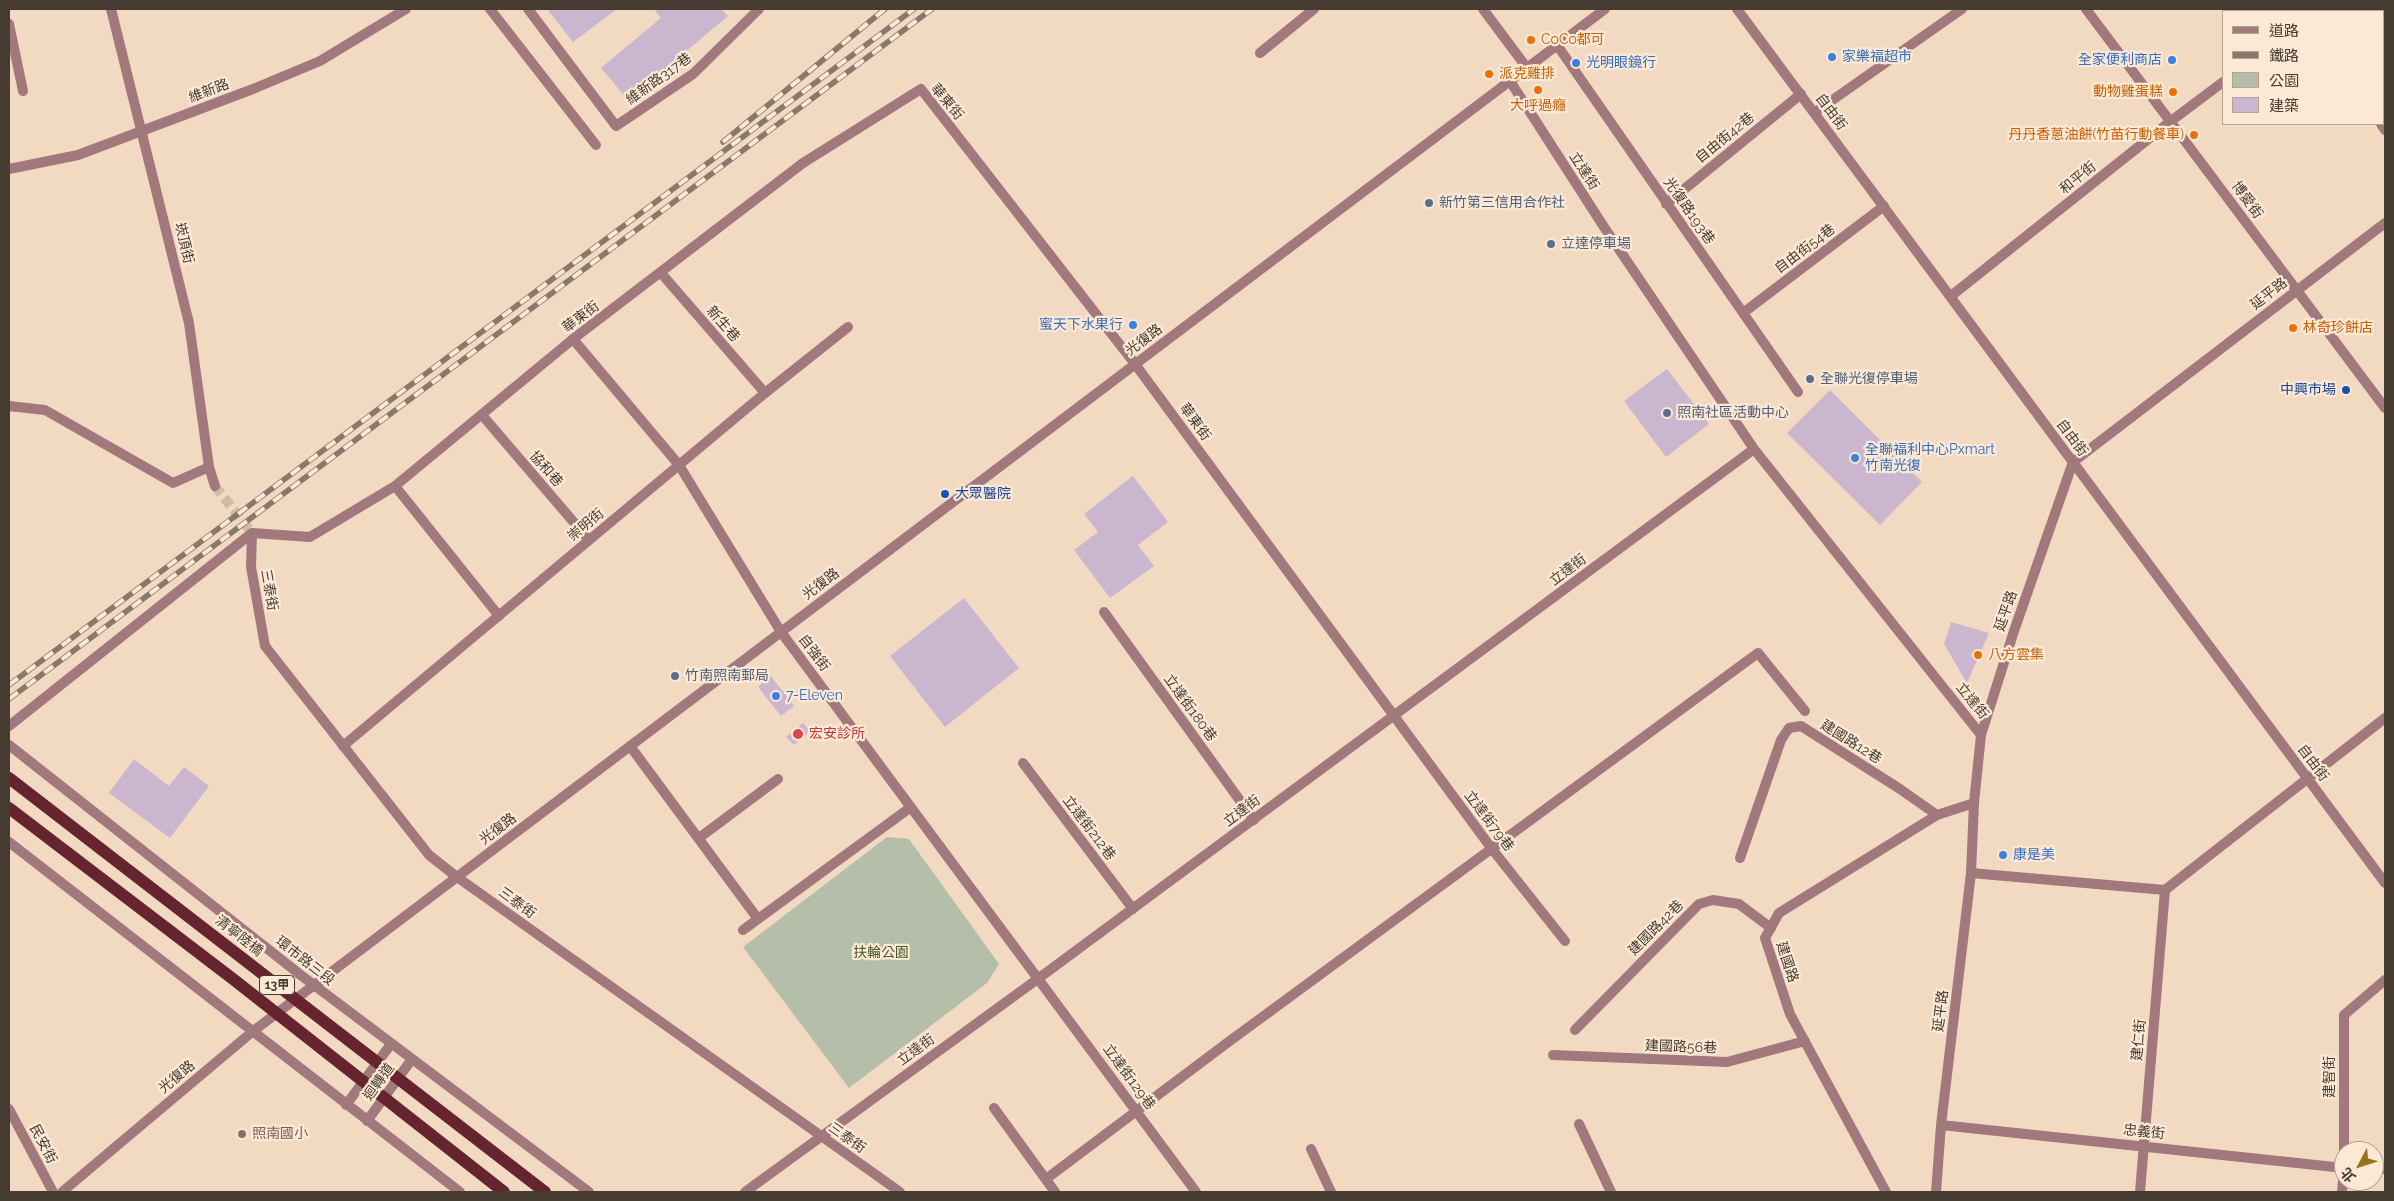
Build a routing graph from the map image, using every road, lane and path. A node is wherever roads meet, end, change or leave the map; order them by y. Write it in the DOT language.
graph roads {
  1 [pos="111,9"];
  2 [pos="406,9"];
  3 [pos="490,9"];
  4 [pos="528,9"];
  5 [pos="759,9"];
  6 [pos="1314,9"];
  7 [pos="1482,9"];
  8 [pos="1605,9"];
  9 [pos="1737,9"];
  10 [pos="1962,9"];
  11 [pos="2086,9"];
  12 [pos="9,24"];
  13 [pos="1557,45"];
  14 [pos="1260,53"];
  15 [pos="1527,68"];
  16 [pos="1510,81"];
  17 [pos="2222,83"];
  18 [pos="23,91"];
  19 [pos="1801,94"];
  20 [pos="1814,113"];
  21 [pos="2171,121"];
  22 [pos="143,131"];
  23 [pos="596,145"];
  24 [pos="9,169"];
  25 [pos="1666,204"];
  26 [pos="1884,206"];
  27 [pos="2385,223"];
  28 [pos="660,274"];
  29 [pos="2296,290"];
  30 [pos="1951,296"];
  31 [pos="1742,313"];
  32 [pos="848,327"];
  33 [pos="573,339"];
  34 [pos="1136,364"];
  35 [pos="1798,392"];
  36 [pos="765,393"];
  37 [pos="9,406"];
  38 [pos="2385,408"];
  39 [pos="482,415"];
  40 [pos="1754,449"];
  41 [pos="2073,462"];
  42 [pos="209,466"];
  43 [pos="679,466"];
  44 [pos="216,486"];
  45 [pos="395,486"];
  46 [pos="252,533"];
  47 [pos="589,540"];
  48 [pos="1104,612"];
  49 [pos="499,616"];
  50 [pos="781,632"];
  51 [pos="1805,711"];
  52 [pos="1394,716"];
  53 [pos="2385,718"];
  54 [pos="9,726"];
  55 [pos="1981,735"];
  56 [pos="9,745"];
  57 [pos="343,746"];
  58 [pos="630,746"];
  59 [pos="1023,763"];
  60 [pos="9,778"];
  61 [pos="2308,778"];
  62 [pos="778,779"];
  63 [pos="1974,803"];
  64 [pos="911,806"];
  65 [pos="9,808"];
  66 [pos="1938,815"];
  67 [pos="1254,820"];
  68 [pos="699,838"];
  69 [pos="9,842"];
  70 [pos="1492,849"];
  71 [pos="1740,858"];
  72 [pos="1971,873"];
  73 [pos="457,877"];
  74 [pos="2385,883"];
  75 [pos="2165,890"];
  76 [pos="1133,909"];
  77 [pos="758,919"];
  78 [pos="1771,928"];
  79 [pos="743,930"];
  80 [pos="1565,942"];
  81 [pos="1039,978"];
  82 [pos="2385,980"];
  83 [pos="314,985"];
  84 [pos="1575,1030"];
  85 [pos="252,1032"];
  86 [pos="1804,1041"];
  87 [pos="391,1044"];
  88 [pos="1553,1055"];
  89 [pos="412,1059"];
  90 [pos="346,1105"];
  91 [pos="994,1108"];
  92 [pos="9,1109"];
  93 [pos="1138,1111"];
  94 [pos="367,1121"];
  95 [pos="1579,1124"];
  96 [pos="1941,1125"];
  97 [pos="820,1136"];
  98 [pos="2344,1141"];
  99 [pos="2144,1146"];
  100 [pos="1311,1149"];
  101 [pos="2334,1167"];
  102 [pos="1046,1179"];
  103 [pos="53,1192"];
  104 [pos="62,1192"];
  105 [pos="460,1192"];
  106 [pos="504,1192"];
  107 [pos="545,1192"];
  108 [pos="589,1192"];
  109 [pos="745,1192"];
  110 [pos="900,1192"];
  111 [pos="1055,1192"];
  112 [pos="1196,1192"];
  113 [pos="1331,1192"];
  114 [pos="1611,1192"];
  115 [pos="1886,1192"];
  116 [pos="1936,1192"];
  117 [pos="2140,1192"];
  1 -- 22 [label="street, 崁頂街"];
  2 -- 22 [label="street, 維新路"];
  3 -- 23 [label="street"];
  4 -- 5 [label="street, 維新路317巷"];
  6 -- 14 [label="street"];
  7 -- 15 [label="street"];
  8 -- 13 [label="street, 光復路"];
  9 -- 19 [label="street, 自由街"];
  10 -- 20 [label="street"];
  11 -- 21 [label="street, 博愛街"];
  12 -- 18 [label="street"];
  13 -- 15 [label="street, 光復路"];
  13 -- 25 [label="street, 光復路193巷"];
  15 -- 16 [label="street, 光復路"];
  16 -- 34 [label="street, 光復路"];
  16 -- 40 [label="street, 立達街"];
  17 -- 21 [label="street, 和平街"];
  19 -- 20 [label="street, 自由街"];
  19 -- 25 [label="street, 自由街42巷"];
  20 -- 26 [label="street, 自由街"];
  21 -- 29 [label="street, 博愛街"];
  21 -- 30 [label="street, 和平街"];
  22 -- 24 [label="street, 維新路"];
  22 -- 42 [label="street, 崁頂街"];
  25 -- 31 [label="street, 光復路193巷"];
  26 -- 30 [label="street, 自由街"];
  26 -- 31 [label="street, 自由街54巷"];
  27 -- 29 [label="street, 延平路"];
  28 -- 33 [label="street, 華東街"];
  28 -- 34 [label="street, 華東街"];
  28 -- 36 [label="street, 新生巷"];
  29 -- 38 [label="street, 博愛街"];
  29 -- 41 [label="street, 延平路"];
  30 -- 41 [label="street, 自由街"];
  31 -- 35 [label="street, 光復路193巷"];
  32 -- 36 [label="street, 崇明街"];
  33 -- 39 [label="street, 華東街"];
  33 -- 43 [label="street, 自強街"];
  34 -- 50 [label="street, 光復路"];
  34 -- 52 [label="street, 華東街"];
  36 -- 43 [label="street, 崇明街"];
  37 -- 42 [label="street"];
  39 -- 45 [label="street, 華東街"];
  39 -- 47 [label="street, 協和巷"];
  40 -- 52 [label="street, 立達街"];
  40 -- 55 [label="street, 立達街"];
  41 -- 55 [label="street, 延平路"];
  41 -- 61 [label="street, 自由街"];
  42 -- 44 [label="street, 崁頂街"];
  43 -- 47 [label="street, 崇明街"];
  43 -- 50 [label="street, 自強街"];
  45 -- 46 [label="street, 華東街"];
  45 -- 49 [label="street"];
  46 -- 54 [label="street"];
  46 -- 57 [label="street, 三泰街"];
  47 -- 49 [label="street, 崇明街"];
  48 -- 67 [label="street, 立達街180巷"];
  49 -- 57 [label="street, 崇明街"];
  50 -- 58 [label="street, 光復路"];
  50 -- 64 [label="street, 自強街"];
  51 -- 70 [label="street"];
  52 -- 67 [label="street, 立達街"];
  52 -- 70 [label="street, 立達街79巷"];
  53 -- 61 [label="street"];
  55 -- 63 [label="street, 延平路"];
  56 -- 83 [label="street, 環市路三段"];
  57 -- 73 [label="street, 三泰街"];
  58 -- 68 [label="street"];
  58 -- 73 [label="street, 光復路"];
  59 -- 76 [label="street, 立達街212巷"];
  60 -- 107 [label="main road, 清寧陸橋 / 13甲, bridge"];
  61 -- 74 [label="street, 自由街"];
  61 -- 75 [label="street"];
  62 -- 68 [label="street"];
  63 -- 66 [label="street, 建國路"];
  63 -- 72 [label="street, 延平路"];
  64 -- 77 [label="street"];
  64 -- 81 [label="street, 自強街"];
  65 -- 106 [label="main road, 13甲, bridge"];
  66 -- 71 [label="street, 建國路12巷"];
  66 -- 78 [label="street, 建國路"];
  67 -- 76 [label="street, 立達街"];
  68 -- 77 [label="street"];
  69 -- 85 [label="street"];
  70 -- 80 [label="street, 立達街79巷"];
  70 -- 93 [label="street"];
  72 -- 75 [label="street"];
  72 -- 96 [label="street, 延平路"];
  73 -- 83 [label="street, 光復路"];
  73 -- 97 [label="street, 三泰街"];
  75 -- 99 [label="street, 建仁街"];
  76 -- 81 [label="street, 立達街"];
  77 -- 79 [label="street"];
  78 -- 84 [label="street, 建國路42巷"];
  78 -- 86 [label="street, 建國路"];
  81 -- 93 [label="street, 立達街129巷"];
  81 -- 97 [label="street, 立達街"];
  82 -- 98 [label="street, 建智街"];
  83 -- 85 [label="street, 光復路"];
  83 -- 87 [label="street, 環市路三段"];
  85 -- 90 [label="street"];
  85 -- 104 [label="street, 光復路"];
  86 -- 88 [label="street, 建國路56巷"];
  86 -- 115 [label="street, 建國路"];
  87 -- 89 [label="street, 環市路三段"];
  87 -- 90 [label="street, 迴轉道"];
  89 -- 94 [label="street, 迴轉道"];
  89 -- 108 [label="street, 環市路三段"];
  90 -- 94 [label="street"];
  91 -- 102 [label="street"];
  92 -- 103 [label="street, 民安街"];
  93 -- 102 [label="street"];
  93 -- 112 [label="street, 立達街129巷"];
  94 -- 105 [label="street"];
  95 -- 114 [label="street"];
  96 -- 99 [label="street, 忠義街"];
  96 -- 116 [label="street, 延平路"];
  97 -- 109 [label="street, 立達街"];
  97 -- 110 [label="street, 三泰街"];
  99 -- 101 [label="street, 忠義街"];
  99 -- 117 [label="street, 建仁街"];
  100 -- 113 [label="street"];
  102 -- 111 [label="street"];
}
